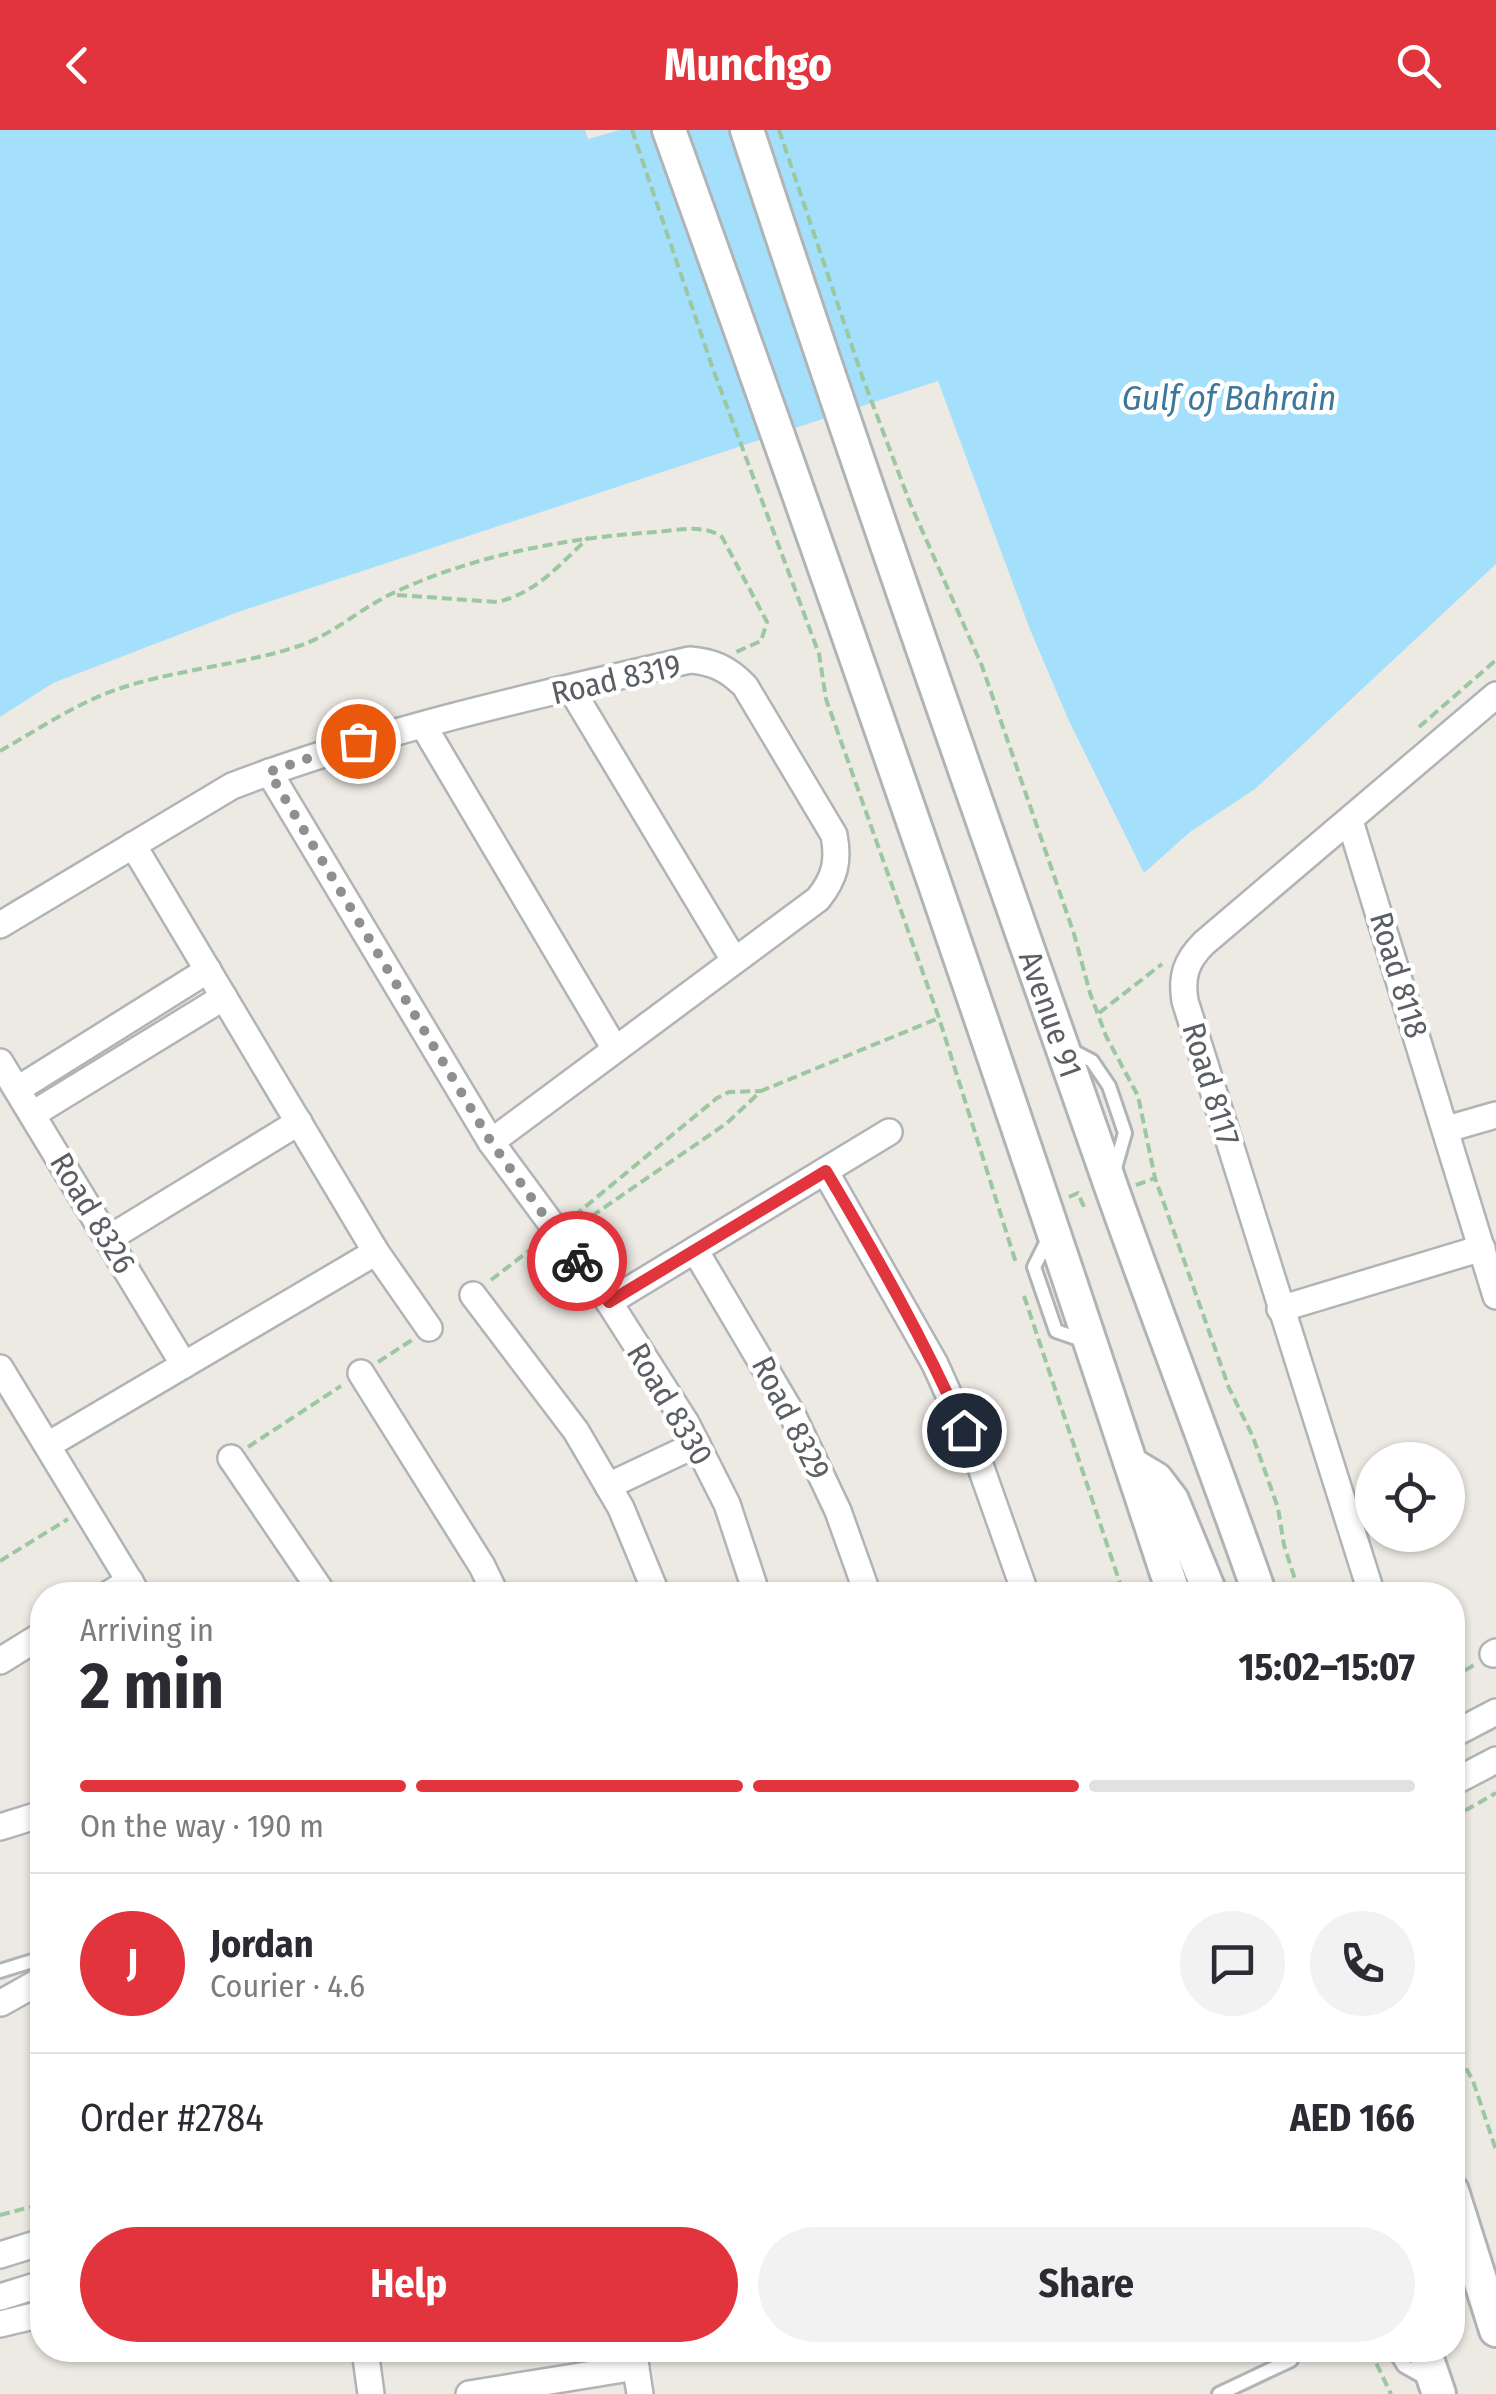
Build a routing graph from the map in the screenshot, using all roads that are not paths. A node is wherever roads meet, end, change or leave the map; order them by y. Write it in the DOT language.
graph roads {
  1 [pos="669,130"];
  2 [pos="747,130"];
  3 [pos="571,689"];
  4 [pos="1496,695"];
  5 [pos="423,726"];
  6 [pos="269,772"];
  7 [pos="1350,821"];
  8 [pos="133,845"];
  9 [pos="0,925"];
  10 [pos="734,960"];
  11 [pos="208,970"];
  12 [pos="224,996"];
  13 [pos="615,1049"];
  14 [pos="0,1062"];
  15 [pos="18,1089"];
  16 [pos="33,1114"];
  17 [pos="1496,1115"];
  18 [pos="299,1122"];
  19 [pos="1447,1129"];
  20 [pos="889,1132"];
  21 [pos="491,1142"];
  22 [pos="826,1171"];
  23 [pos="108,1238"];
  24 [pos="1482,1248"];
  25 [pos="695,1250"];
  26 [pos="376,1252"];
  27 [pos="472,1295"];
  28 [pos="1496,1296"];
  29 [pos="609,1302"];
  30 [pos="1280,1309"];
  31 [pos="430,1328"];
  32 [pos="184,1365"];
  33 [pos="0,1368"];
  34 [pos="360,1373"];
  35 [pos="697,1444"];
  36 [pos="48,1445"];
  37 [pos="230,1458"];
  38 [pos="1131,1464"];
  39 [pos="608,1486"];
  40 [pos="130,1582"];
  41 [pos="315,1582"];
  42 [pos="490,1582"];
  43 [pos="651,1582"];
  44 [pos="753,1582"];
  45 [pos="863,1582"];
  46 [pos="1021,1582"];
  47 [pos="1170,1582"];
  48 [pos="1206,1582"];
  49 [pos="1255,1582"];
  50 [pos="1368,1582"];
  51 [pos="30,1642"];
  52 [pos="0,1661"];
  53 [pos="1496,1712"];
  54 [pos="1465,1728"];
  55 [pos="1496,1760"];
  56 [pos="1465,1776"];
  57 [pos="30,1818"];
  58 [pos="0,1828"];
  59 [pos="30,1962"];
  60 [pos="0,1971"];
  61 [pos="30,1987"];
  62 [pos="30,1999"];
  63 [pos="1,2003"];
  64 [pos="1465,2232"];
  65 [pos="30,2246"];
  66 [pos="0,2256"];
  67 [pos="30,2288"];
  68 [pos="0,2297"];
  69 [pos="30,2317"];
  70 [pos="0,2324"];
  71 [pos="1496,2330"];
  72 [pos="366,2362"];
  73 [pos="620,2362"];
  74 [pos="635,2362"];
  75 [pos="1287,2362"];
  76 [pos="1402,2362"];
  77 [pos="1429,2362"];
  78 [pos="1442,2390"];
  79 [pos="372,2394"];
  80 [pos="469,2394"];
  81 [pos="640,2394"];
  82 [pos="1219,2394"];
  1 -- 38 [label="street, Avenue 91"];
  2 -- 49 [label="street, Avenue 91"];
  3 -- 5 [label="street, Road 8319"];
  3 -- 10 [label="street"];
  3 -- 10 [label="street, Road 8319"];
  4 -- 7 [label="street, Road 8117"];
  5 -- 6 [label="street, Road 8319"];
  5 -- 13 [label="street"];
  6 -- 8 [label="street, Road 8319"];
  6 -- 21 [label="street, Road 8330"];
  7 -- 19 [label="street, Road 8118"];
  7 -- 30 [label="street, Road 8117"];
  8 -- 9 [label="street, Road 8319"];
  8 -- 11 [label="street"];
  10 -- 13 [label="street, Road 8319"];
  11 -- 12 [label="street"];
  11 -- 15 [label="street"];
  12 -- 16 [label="street"];
  12 -- 18 [label="street"];
  13 -- 21 [label="street, Road 8319"];
  14 -- 15 [label="street, Road 8326"];
  15 -- 16 [label="street, Road 8326"];
  16 -- 23 [label="street, Road 8326"];
  17 -- 19 [label="street"];
  18 -- 23 [label="street"];
  18 -- 26 [label="street"];
  19 -- 24 [label="street, Road 8118"];
  20 -- 22 [label="street"];
  21 -- 29 [label="street, Road 8330"];
  22 -- 25 [label="street"];
  22 -- 46 [label="street"];
  23 -- 32 [label="street, Road 8326"];
  24 -- 28 [label="street, Road 8118"];
  24 -- 30 [label="street"];
  25 -- 29 [label="street"];
  25 -- 45 [label="street, Road 8329"];
  26 -- 31 [label="street"];
  26 -- 32 [label="street"];
  27 -- 39 [label="street"];
  29 -- 35 [label="street, Road 8330"];
  30 -- 50 [label="street, Road 8117"];
  32 -- 36 [label="street"];
  33 -- 36 [label="street"];
  34 -- 42 [label="street"];
  35 -- 39 [label="street"];
  35 -- 44 [label="street, Road 8330"];
  36 -- 40 [label="street"];
  37 -- 41 [label="street"];
  38 -- 47 [label="street, Avenue 91"];
  38 -- 48 [label="street"];
  39 -- 43 [label="street"];
  51 -- 52 [label="street"];
  53 -- 54 [label="street"];
  55 -- 56 [label="street"];
  57 -- 58 [label="street"];
  59 -- 60 [label="lane"];
  61 -- 63 [label="street"];
  62 -- 63 [label="street"];
  64 -- 71 [label="street"];
  65 -- 66 [label="street"];
  67 -- 68 [label="street"];
  69 -- 70 [label="street"];
  72 -- 79 [label="street"];
  73 -- 80 [label="street"];
  74 -- 81 [label="street"];
  75 -- 82 [label="lane"];
  76 -- 78 [label="lane"];
  77 -- 78 [label="street"];
}
